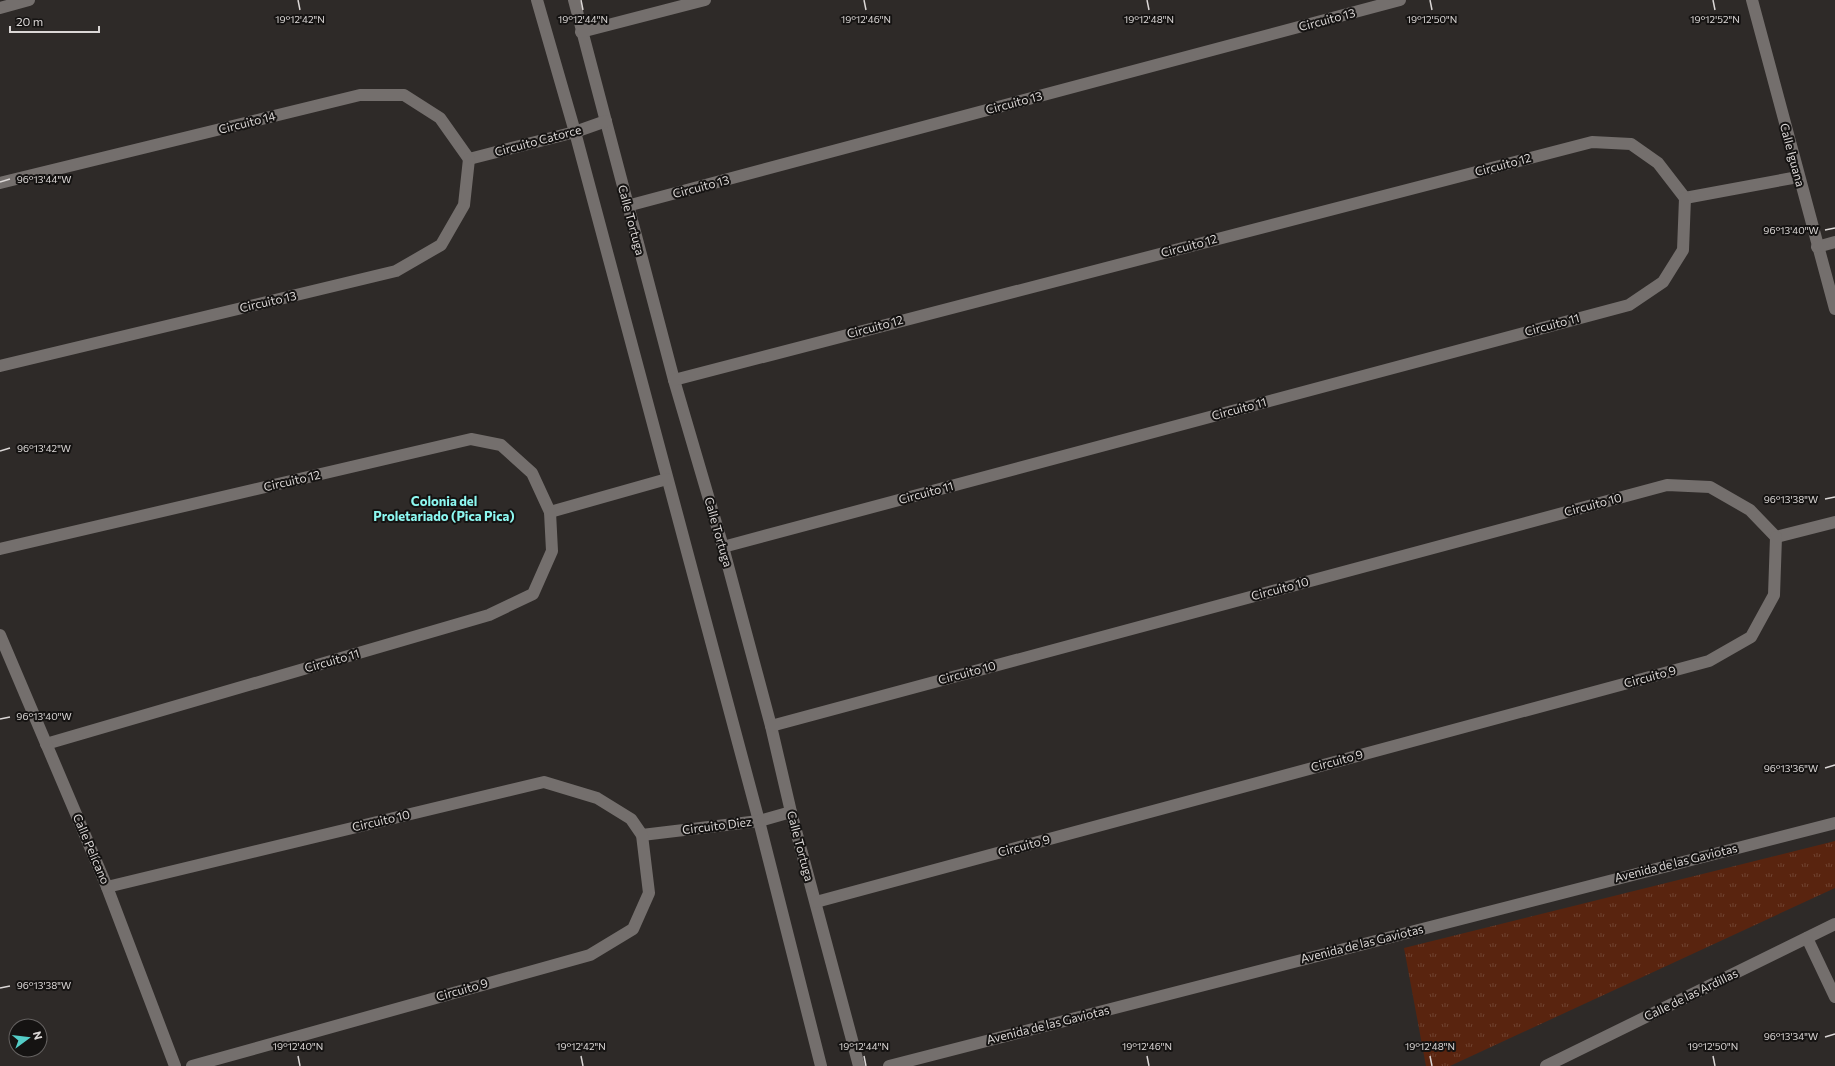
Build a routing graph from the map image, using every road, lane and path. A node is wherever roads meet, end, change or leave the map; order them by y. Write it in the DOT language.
graph roads {
  1 [pos="29,0"];
  2 [pos="537,0"];
  3 [pos="574,0"];
  4 [pos="705,0"];
  5 [pos="1400,0"];
  6 [pos="1752,0"];
  7 [pos="0,8"];
  8 [pos="582,32"];
  9 [pos="606,121"];
  10 [pos="575,132"];
  11 [pos="469,159"];
  12 [pos="1798,178"];
  13 [pos="0,183"];
  14 [pos="1685,198"];
  15 [pos="627,206"];
  16 [pos="1835,242"];
  17 [pos="1817,247"];
  18 [pos="1835,309"];
  19 [pos="0,366"];
  20 [pos="674,380"];
  21 [pos="667,479"];
  22 [pos="550,512"];
  23 [pos="1835,522"];
  24 [pos="1776,537"];
  25 [pos="723,548"];
  26 [pos="0,549"];
  27 [pos="0,635"];
  28 [pos="771,726"];
  29 [pos="46,744"];
  30 [pos="791,812"];
  31 [pos="759,821"];
  32 [pos="1835,822"];
  33 [pos="642,835"];
  34 [pos="107,887"];
  35 [pos="816,902"];
  36 [pos="1835,924"];
  37 [pos="1807,938"];
  38 [pos="1835,997"];
  39 [pos="175,1066"];
  40 [pos="192,1066"];
  41 [pos="821,1066"];
  42 [pos="859,1066"];
  43 [pos="889,1066"];
  44 [pos="1546,1066"];
  1 -- 7 [label="street"];
  2 -- 10 [label="street"];
  3 -- 8 [label="street, Calle Tortuga"];
  4 -- 8 [label="street"];
  5 -- 15 [label="street, Circuito 13"];
  6 -- 12 [label="street, Calle Iguana"];
  8 -- 9 [label="street, Calle Tortuga"];
  9 -- 10 [label="street, Circuito Catorce"];
  9 -- 15 [label="street, Calle Tortuga"];
  10 -- 11 [label="street, Circuito Catorce"];
  10 -- 21 [label="street"];
  11 -- 13 [label="street, Circuito 14"];
  11 -- 19 [label="street, Circuito 13"];
  12 -- 14 [label="street"];
  12 -- 17 [label="street, Calle Iguana"];
  14 -- 20 [label="street, Circuito 12"];
  14 -- 25 [label="street, Circuito 11"];
  15 -- 20 [label="street, Calle Tortuga"];
  16 -- 17 [label="street"];
  17 -- 18 [label="street, Calle Iguana"];
  20 -- 25 [label="street, Calle Tortuga"];
  21 -- 22 [label="street"];
  21 -- 31 [label="street"];
  22 -- 26 [label="street, Circuito 12"];
  22 -- 29 [label="street, Circuito 11"];
  23 -- 24 [label="street"];
  24 -- 28 [label="street, Circuito 10"];
  24 -- 35 [label="street, Circuito 9"];
  25 -- 28 [label="street, Calle Tortuga"];
  27 -- 29 [label="street, Calle Pelícano"];
  28 -- 30 [label="street, Calle Tortuga"];
  29 -- 34 [label="street, Calle Pelícano"];
  30 -- 31 [label="street, Circuito Diez"];
  30 -- 35 [label="street, Calle Tortuga"];
  31 -- 33 [label="street, Circuito Diez"];
  31 -- 41 [label="street"];
  32 -- 43 [label="street, Avenida de las Gaviotas"];
  33 -- 34 [label="street, Circuito 10"];
  33 -- 40 [label="street, Circuito 9"];
  34 -- 39 [label="street, Calle Pelícano"];
  35 -- 42 [label="street, Calle Tortuga"];
  36 -- 37 [label="street, Calle de las Ardillas"];
  37 -- 38 [label="street"];
  37 -- 44 [label="street, Calle de las Ardillas"];
}
